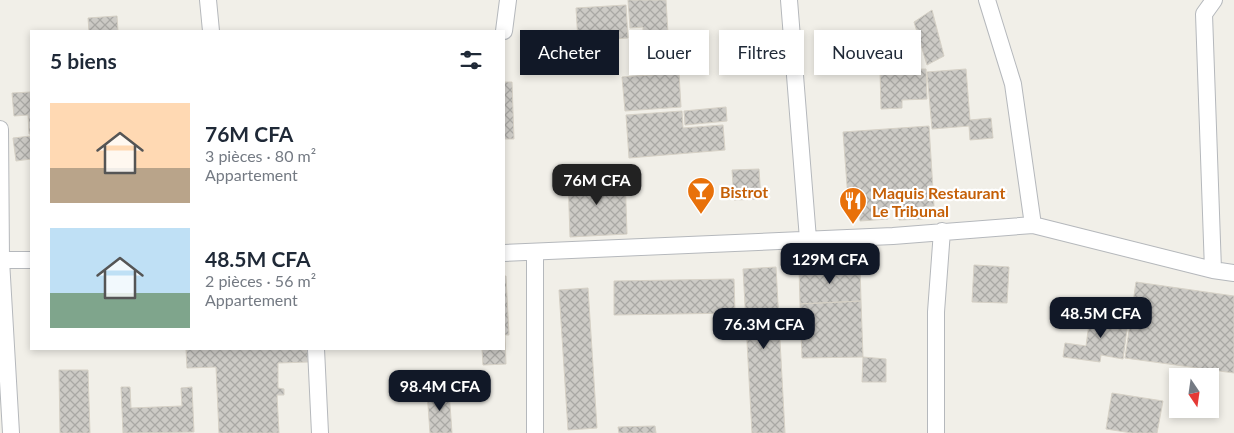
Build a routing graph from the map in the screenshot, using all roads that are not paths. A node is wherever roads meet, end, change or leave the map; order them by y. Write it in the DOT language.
graph roads {
  1 [pos="208,0"];
  2 [pos="508,0"];
  3 [pos="789,0"];
  4 [pos="987,0"];
  5 [pos="1214,0"];
  6 [pos="211,30"];
  7 [pos="504,30"];
  8 [pos="0,129"];
  9 [pos="1033,226"];
  10 [pos="942,231"];
  11 [pos="808,239"];
  12 [pos="535,252"];
  13 [pos="505,253"];
  14 [pos="0,260"];
  15 [pos="30,260"];
  16 [pos="1213,270"];
  17 [pos="1234,273"];
  18 [pos="316,350"];
  19 [pos="11,433"];
  20 [pos="320,433"];
  21 [pos="535,433"];
  22 [pos="936,433"];
  1 -- 6 [label="street"];
  2 -- 7 [label="street"];
  3 -- 11 [label="street"];
  4 -- 9 [label="street"];
  5 -- 16 [label="street"];
  8 -- 14 [label="street"];
  9 -- 10 [label="street"];
  9 -- 16 [label="street"];
  10 -- 11 [label="street"];
  10 -- 22 [label="street"];
  11 -- 12 [label="street"];
  12 -- 13 [label="street"];
  12 -- 21 [label="street"];
  14 -- 15 [label="street"];
  14 -- 19 [label="street"];
  16 -- 17 [label="street"];
  18 -- 20 [label="street"];
}
